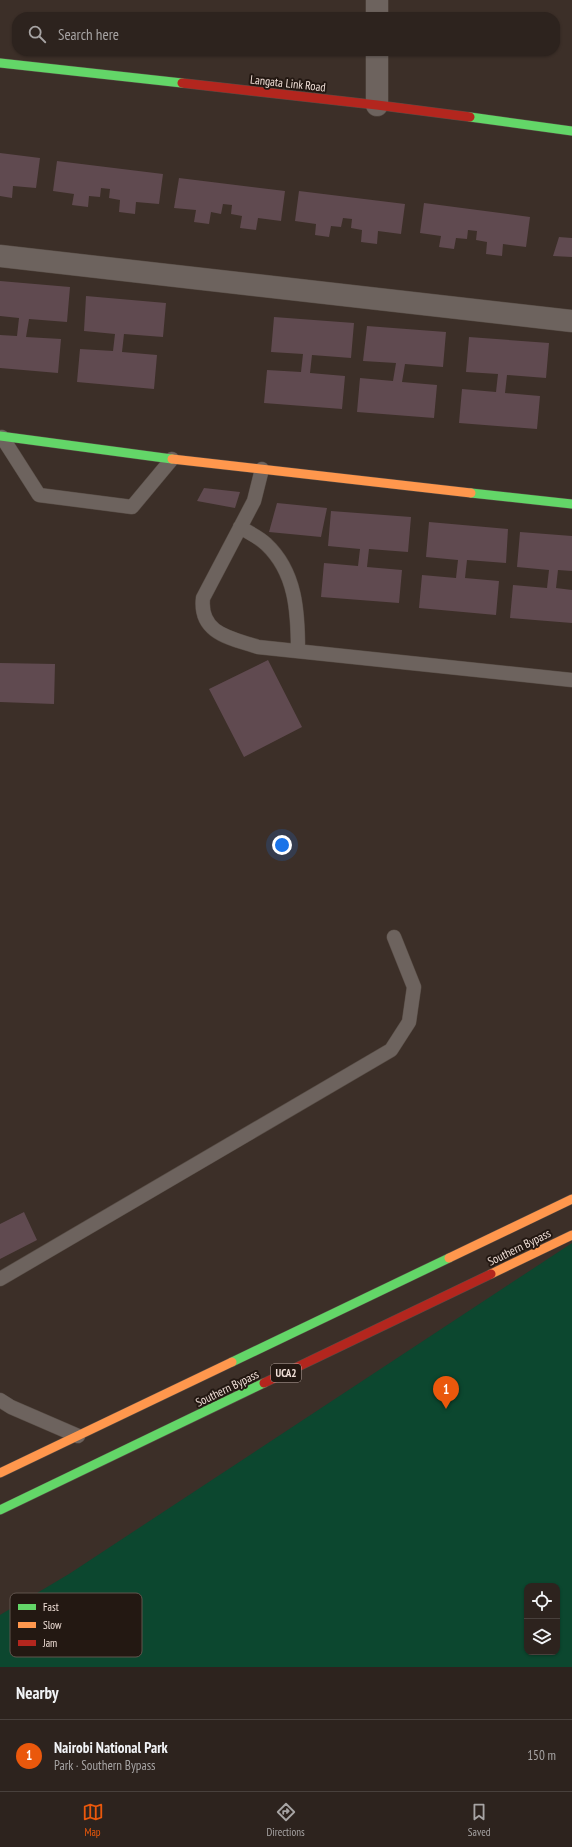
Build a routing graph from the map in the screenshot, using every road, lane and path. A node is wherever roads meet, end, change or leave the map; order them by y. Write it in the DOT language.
graph roads {
  1 [pos="377,0"];
  2 [pos="377,12"];
  3 [pos="377,56"];
  4 [pos="0,63"];
  5 [pos="377,105"];
  6 [pos="572,131"];
  7 [pos="0,256"];
  8 [pos="572,321"];
  9 [pos="1,437"];
  10 [pos="172,459"];
  11 [pos="262,469"];
  12 [pos="572,504"];
  13 [pos="240,527"];
  14 [pos="298,650"];
  15 [pos="572,680"];
  16 [pos="394,937"];
  17 [pos="572,1199"];
  18 [pos="572,1235"];
  19 [pos="0,1279"];
  20 [pos="0,1400"];
  21 [pos="78,1436"];
  22 [pos="0,1473"];
  23 [pos="0,1510"];
  1 -- 2 [label="street"];
  3 -- 5 [label="street"];
  4 -- 5 [label="main road, Langata Link Road"];
  5 -- 6 [label="main road, Langata Link Road"];
  7 -- 8 [label="street"];
  9 -- 10 [label="main road"];
  9 -- 10 [label="lane"];
  10 -- 11 [label="main road"];
  11 -- 12 [label="main road"];
  11 -- 13 [label="lane"];
  13 -- 14 [label="lane"];
  13 -- 14 [label="lane"];
  14 -- 15 [label="lane"];
  16 -- 19 [label="lane"];
  17 -- 21 [label="main road, Southern Bypass"];
  18 -- 23 [label="main road, Southern Bypass / UCA2"];
  20 -- 21 [label="lane"];
  21 -- 22 [label="main road, Southern Bypass"];
}
